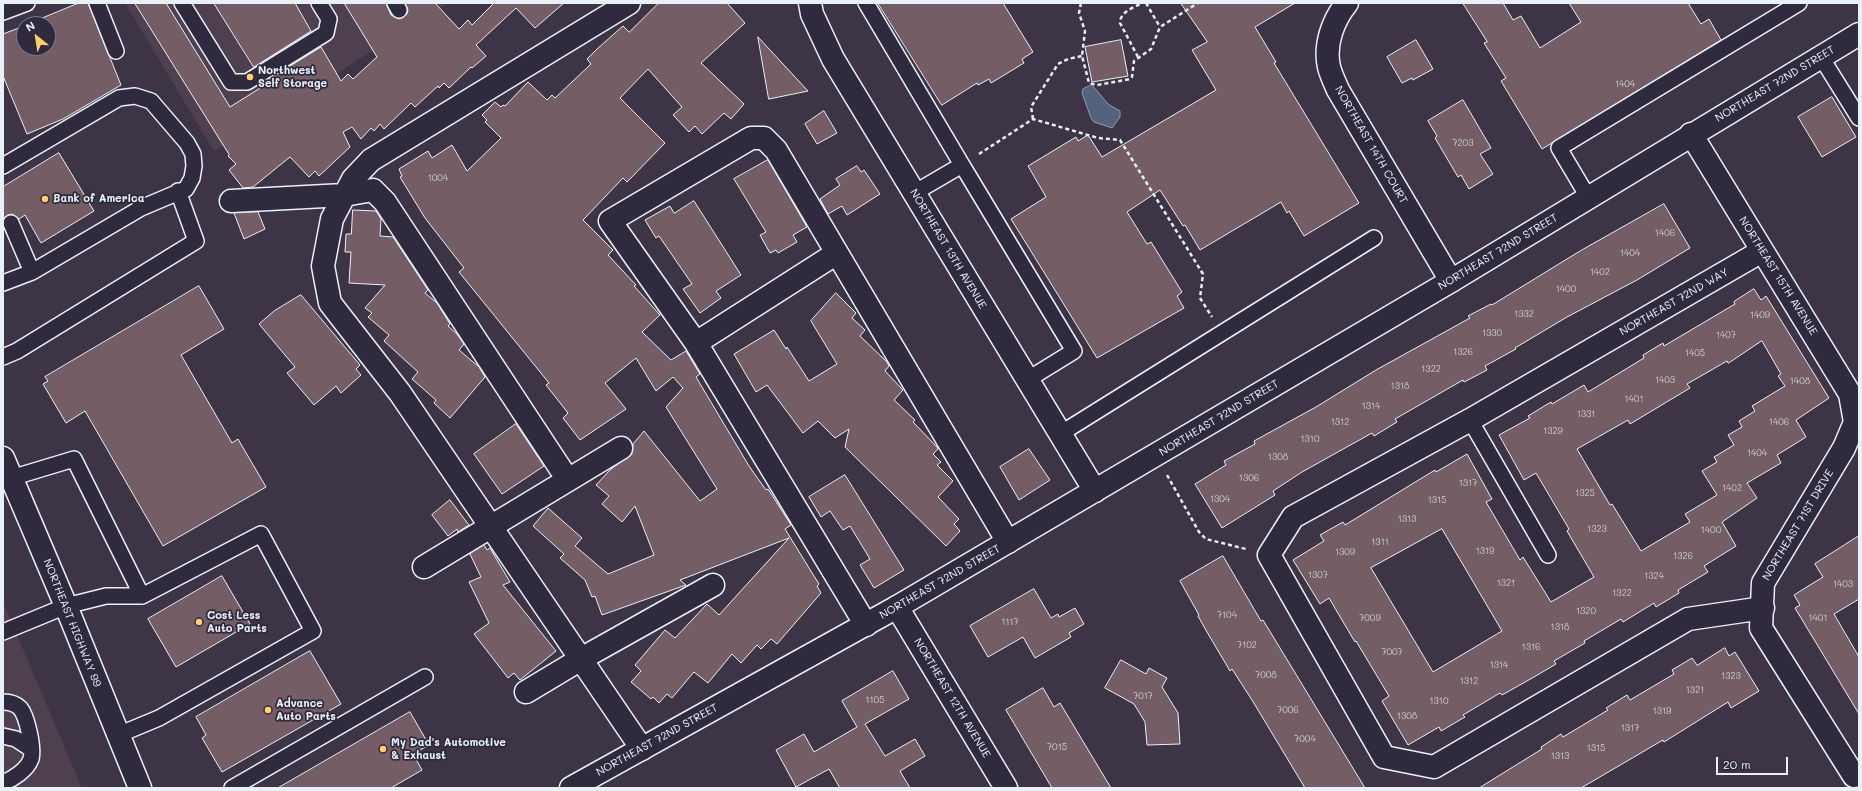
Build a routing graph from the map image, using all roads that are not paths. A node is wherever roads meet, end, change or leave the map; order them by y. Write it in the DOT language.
graph roads {
  1 [pos="97,3"];
  2 [pos="182,3"];
  3 [pos="319,3"];
  4 [pos="629,3"];
  5 [pos="810,3"];
  6 [pos="866,3"];
  7 [pos="1347,3"];
  8 [pos="1799,3"];
  9 [pos="22,4"];
  10 [pos="3,12"];
  11 [pos="1859,34"];
  12 [pos="116,52"];
  13 [pos="1821,57"];
  14 [pos="1859,118"];
  15 [pos="1691,134"];
  16 [pos="962,165"];
  17 [pos="3,166"];
  18 [pos="178,191"];
  19 [pos="914,193"];
  20 [pos="344,196"];
  21 [pos="1588,197"];
  22 [pos="231,200"];
  23 [pos="11,223"];
  24 [pos="1374,238"];
  25 [pos="1762,251"];
  26 [pos="837,253"];
  27 [pos="32,272"];
  28 [pos="1451,281"];
  29 [pos="3,283"];
  30 [pos="696,343"];
  31 [pos="3,357"];
  32 [pos="1028,380"];
  33 [pos="1470,420"];
  34 [pos="1855,422"];
  35 [pos="1060,434"];
  36 [pos="621,448"];
  37 [pos="7,468"];
  38 [pos="568,480"];
  39 [pos="1095,491"];
  40 [pos="491,527"];
  41 [pos="1008,542"];
  42 [pos="1548,555"];
  43 [pos="424,566"];
  44 [pos="713,585"];
  45 [pos="142,596"];
  46 [pos="66,606"];
  47 [pos="897,607"];
  48 [pos="1763,608"];
  49 [pos="866,625"];
  50 [pos="3,632"];
  51 [pos="581,659"];
  52 [pos="425,676"];
  53 [pos="526,692"];
  54 [pos="3,702"];
  55 [pos="118,735"];
  56 [pos="3,736"];
  57 [pos="31,749"];
  58 [pos="642,749"];
  59 [pos="1857,774"];
  60 [pos="3,783"];
  61 [pos="140,788"];
  62 [pos="232,788"];
  63 [pos="571,788"];
  64 [pos="1006,788"];
  1 -- 12 [label="lane"];
  2 -- 3 [label="lane"];
  4 -- 20 [label="street"];
  5 -- 19 [label="street, NORTHEAST 13TH AVENUE"];
  6 -- 16 [label="lane"];
  7 -- 28 [label="street, NORTHEAST 14TH COURT"];
  8 -- 21 [label="lane"];
  9 -- 10 [label="lane"];
  11 -- 13 [label="street, NORTHEAST 72ND STREET"];
  13 -- 14 [label="lane"];
  13 -- 15 [label="street, NORTHEAST 72ND STREET"];
  15 -- 21 [label="street, NORTHEAST 72ND STREET"];
  15 -- 25 [label="street, NORTHEAST 15TH AVENUE"];
  16 -- 19 [label="lane"];
  16 -- 32 [label="lane"];
  17 -- 18 [label="lane"];
  18 -- 27 [label="lane"];
  18 -- 31 [label="lane"];
  19 -- 32 [label="street, NORTHEAST 13TH AVENUE"];
  20 -- 22 [label="street"];
  20 -- 38 [label="street"];
  20 -- 40 [label="street"];
  21 -- 28 [label="street, NORTHEAST 72ND STREET"];
  23 -- 27 [label="lane"];
  24 -- 35 [label="lane"];
  25 -- 33 [label="street, NORTHEAST 72ND WAY"];
  25 -- 34 [label="street, NORTHEAST 15TH AVENUE"];
  26 -- 30 [label="street"];
  26 -- 30 [label="street"];
  26 -- 41 [label="street"];
  27 -- 29 [label="lane"];
  28 -- 39 [label="street, NORTHEAST 72ND STREET"];
  30 -- 49 [label="street"];
  32 -- 35 [label="street, NORTHEAST 13TH AVENUE"];
  33 -- 42 [label="lane"];
  33 -- 48 [label="street, NORTHEAST 72ND WAY"];
  34 -- 48 [label="street, NORTHEAST 71ST DRIVE"];
  35 -- 39 [label="street, NORTHEAST 13TH AVENUE"];
  36 -- 38 [label="street"];
  37 -- 45 [label="lane"];
  37 -- 46 [label="street, NORTHEAST HIGHWAY 99"];
  38 -- 40 [label="street"];
  39 -- 41 [label="street, NORTHEAST 72ND STREET"];
  40 -- 43 [label="street"];
  40 -- 51 [label="street"];
  41 -- 47 [label="street, NORTHEAST 72ND STREET"];
  44 -- 51 [label="street"];
  45 -- 46 [label="lane"];
  45 -- 55 [label="lane"];
  46 -- 50 [label="lane"];
  46 -- 55 [label="street, NORTHEAST HIGHWAY 99"];
  47 -- 49 [label="street, NORTHEAST 72ND STREET"];
  47 -- 64 [label="street, NORTHEAST 12TH AVENUE"];
  48 -- 59 [label="street, NORTHEAST 71ST DRIVE"];
  49 -- 58 [label="street, NORTHEAST 72ND STREET"];
  51 -- 53 [label="street"];
  51 -- 58 [label="street"];
  52 -- 62 [label="lane"];
  54 -- 57 [label="lane"];
  55 -- 61 [label="street, NORTHEAST HIGHWAY 99"];
  56 -- 57 [label="lane"];
  57 -- 60 [label="lane"];
  58 -- 63 [label="street, NORTHEAST 72ND STREET"];
}
